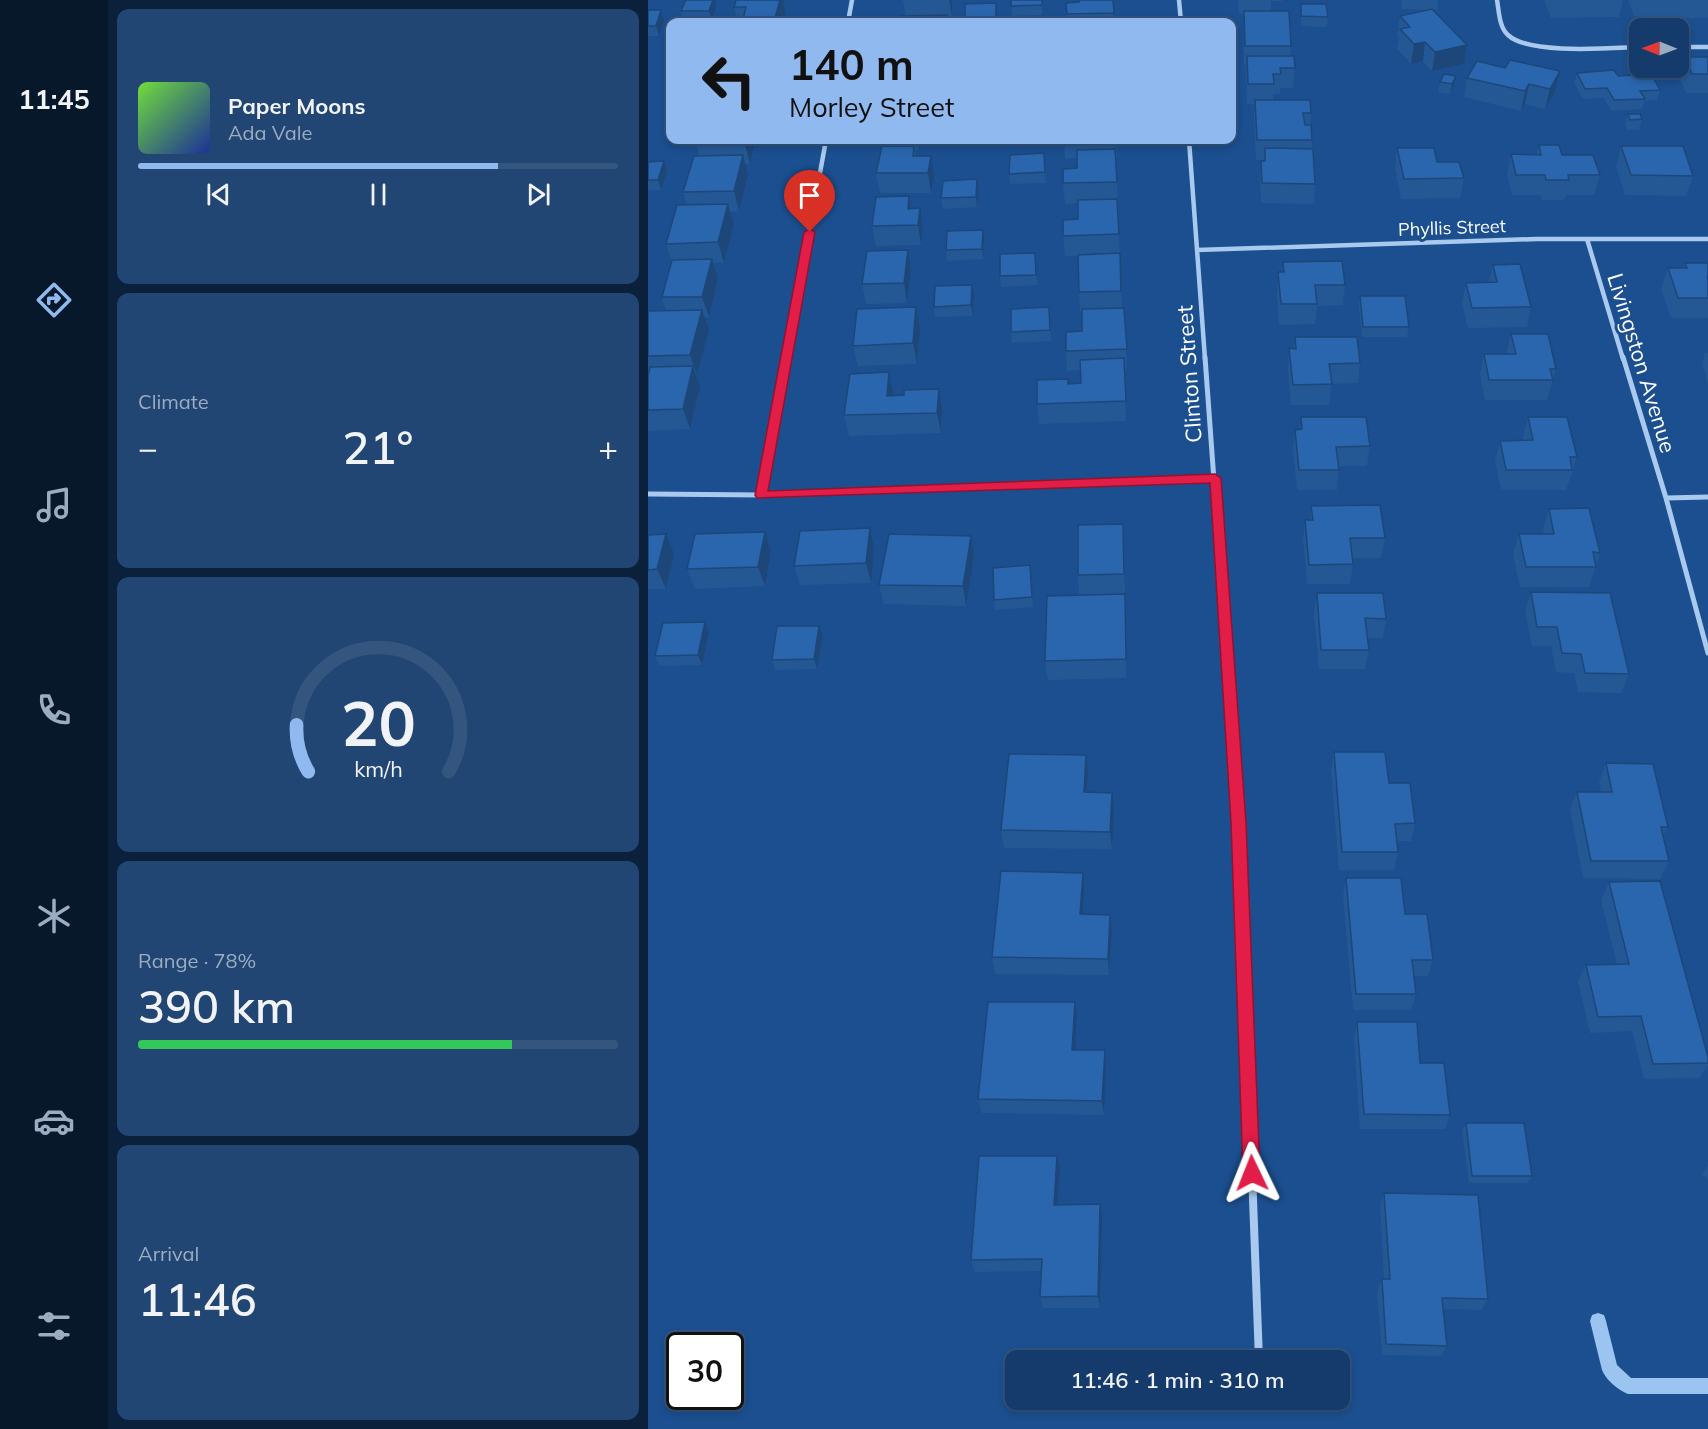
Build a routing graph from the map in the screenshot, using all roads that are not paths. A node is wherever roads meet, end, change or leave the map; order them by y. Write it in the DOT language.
graph roads {
  1 [pos="852,0"];
  2 [pos="1179,0"];
  3 [pos="1497,0"];
  4 [pos="849,18"];
  5 [pos="1181,18"];
  6 [pos="1629,47"];
  7 [pos="1689,47"];
  8 [pos="1708,47"];
  9 [pos="825,144"];
  10 [pos="1189,144"];
  11 [pos="1708,238"];
  12 [pos="1587,239"];
  13 [pos="1197,250"];
  14 [pos="1215,478"];
  15 [pos="648,494"];
  16 [pos="761,495"];
  17 [pos="1708,497"];
  18 [pos="1666,498"];
  19 [pos="1708,653"];
  20 [pos="1259,1350"];
  1 -- 4 [label="street"];
  2 -- 5 [label="street"];
  3 -- 6 [label="street"];
  7 -- 8 [label="street"];
  9 -- 16 [label="street"];
  10 -- 13 [label="street, Clinton Street"];
  11 -- 12 [label="street, Phyllis Street"];
  12 -- 13 [label="street, Phyllis Street"];
  12 -- 18 [label="street, Livingston Avenue"];
  13 -- 14 [label="street, Clinton Street"];
  14 -- 16 [label="street"];
  14 -- 20 [label="street, Clinton Street"];
  15 -- 16 [label="street"];
  17 -- 18 [label="street"];
  18 -- 19 [label="street, Livingston Avenue"];
}
